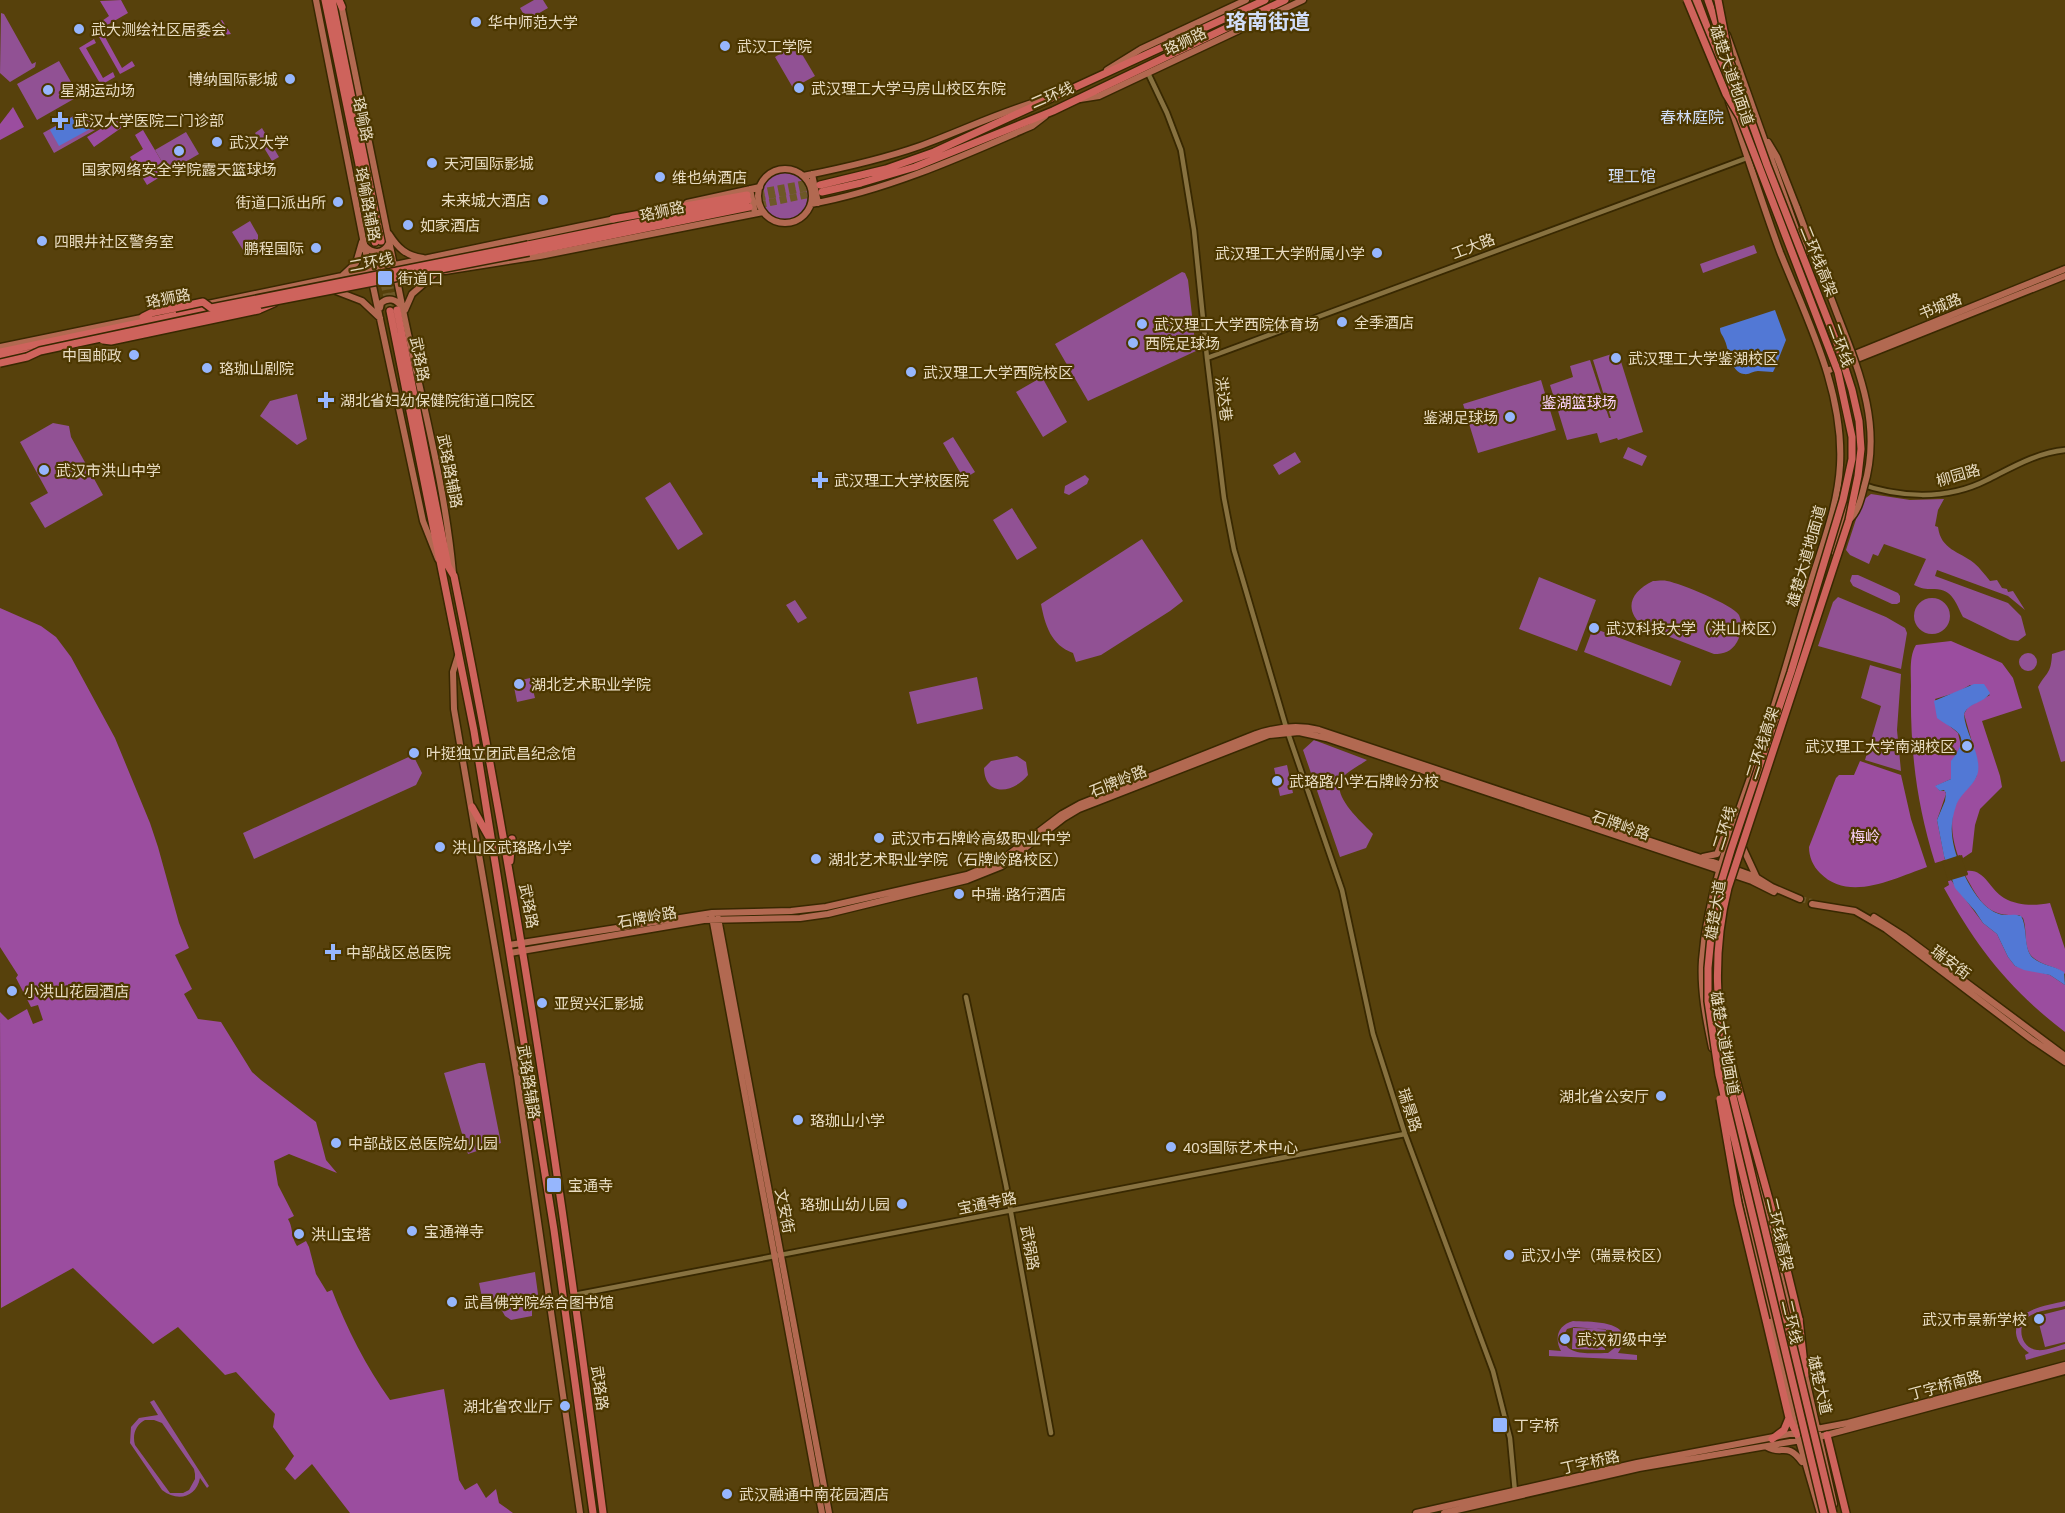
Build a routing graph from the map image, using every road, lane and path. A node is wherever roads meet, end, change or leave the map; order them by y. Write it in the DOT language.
graph roads {
  1 [pos="316,0"];
  2 [pos="325,0"];
  3 [pos="332,0"];
  4 [pos="1246,0"];
  5 [pos="1265,0"];
  6 [pos="1285,0"];
  7 [pos="1304,0"];
  8 [pos="1687,0"];
  9 [pos="1692,0"];
  10 [pos="1697,0"];
  11 [pos="1708,0"];
  12 [pos="1717,0"];
  13 [pos="340,2"];
  14 [pos="1730,62"];
  15 [pos="1148,73"];
  16 [pos="1097,76"];
  17 [pos="1054,96"];
  18 [pos="1077,100"];
  19 [pos="1053,111"];
  20 [pos="1740,117"];
  21 [pos="1762,134"];
  22 [pos="1768,151"];
  23 [pos="1748,158"];
  24 [pos="803,176"];
  25 [pos="818,181"];
  26 [pos="759,187"];
  27 [pos="748,198"];
  28 [pos="818,203"];
  29 [pos="759,213"];
  30 [pos="613,219"];
  31 [pos="387,231"];
  32 [pos="364,242"];
  33 [pos="390,243"];
  34 [pos="579,245"];
  35 [pos="528,248"];
  36 [pos="427,259"];
  37 [pos="394,266"];
  38 [pos="2065,269"];
  39 [pos="370,270"];
  40 [pos="436,273"];
  41 [pos="342,276"];
  42 [pos="2065,276"];
  43 [pos="397,280"];
  44 [pos="373,285"];
  45 [pos="336,291"];
  46 [pos="274,303"];
  47 [pos="211,308"];
  48 [pos="379,311"];
  49 [pos="398,311"];
  50 [pos="143,317"];
  51 [pos="381,321"];
  52 [pos="98,339"];
  53 [pos="0,347"];
  54 [pos="0,352"];
  55 [pos="1207,358"];
  56 [pos="0,361"];
  57 [pos="1842,362"];
  58 [pos="1826,369"];
  59 [pos="2065,450"];
  60 [pos="1853,481"];
  61 [pos="1849,520"];
  62 [pos="441,566"];
  63 [pos="458,656"];
  64 [pos="1287,730"];
  65 [pos="472,807"];
  66 [pos="1737,819"];
  67 [pos="512,839"];
  68 [pos="492,843"];
  69 [pos="1743,848"];
  70 [pos="1700,858"];
  71 [pos="1720,868"];
  72 [pos="1735,869"];
  73 [pos="508,873"];
  74 [pos="1756,877"];
  75 [pos="715,916"];
  76 [pos="508,945"];
  77 [pos="522,947"];
  78 [pos="510,953"];
  79 [pos="966,997"];
  80 [pos="2065,1056"];
  81 [pos="2065,1062"];
  82 [pos="1719,1075"];
  83 [pos="1405,1134"];
  84 [pos="1011,1211"];
  85 [pos="778,1255"];
  86 [pos="574,1295"];
  87 [pos="2065,1365"];
  88 [pos="2065,1371"];
  89 [pos="1805,1374"];
  90 [pos="1790,1418"];
  91 [pos="1848,1426"];
  92 [pos="1818,1430"];
  93 [pos="1051,1433"];
  94 [pos="1828,1433"];
  95 [pos="1798,1438"];
  96 [pos="1772,1439"];
  97 [pos="1767,1447"];
  98 [pos="1806,1467"];
  99 [pos="1515,1492"];
  100 [pos="580,1513"];
  101 [pos="593,1513"];
  102 [pos="603,1513"];
  103 [pos="822,1513"];
  104 [pos="829,1513"];
  105 [pos="1416,1513"];
  106 [pos="1444,1513"];
  107 [pos="1822,1513"];
  108 [pos="1834,1513"];
  109 [pos="1846,1513"];
  1 -- 32 [label="main road, 珞喻路辅路"];
  2 -- 3 [label="highway, 珞喻路"];
  4 -- 16 [label="main road, 珞狮路"];
  5 -- 16 [label="highway, 二环线"];
  6 -- 18 [label="highway, 二环线"];
  7 -- 15 [label="main road, 珞狮路"];
  8 -- 20 [label="highway, bridge"];
  9 -- 23 [label="main road, 雄楚大道地面道"];
  10 -- 20 [label="highway, 二环线, bridge"];
  11 -- 14 [label="highway, 二环线高架, bridge"];
  12 -- 14 [label="highway, bridge"];
  12 -- 21 [label="main road, 雄楚大道地面道"];
  13 -- 31 [label="main road, 珞喻路辅路"];
  14 -- 61 [label="highway, 二环线高架, bridge"];
  15 -- 18 [label="main road, 珞狮路"];
  15 -- 55 [label="street, 洪达巷"];
  16 -- 17 [label="highway, 二环线"];
  17 -- 25 [label="main road"];
  17 -- 25 [label="highway, 二环线"];
  18 -- 19 [label="highway, 二环线"];
  19 -- 25 [label="highway, 二环线"];
  19 -- 28 [label="main road"];
  20 -- 82 [label="highway, 二环线, bridge"];
  21 -- 22 [label="main road, 雄楚大道地面道"];
  21 -- 61 [label="main road, bridge"];
  22 -- 57 [label="main road, 雄楚大道"];
  23 -- 55 [label="street, 工大路"];
  23 -- 58 [label="main road, 雄楚大道地面道"];
  24 -- 25 [label="main road"];
  24 -- 26 [label="main road"];
  24 -- 28 [label="main road"];
  25 -- 28 [label="main road"];
  26 -- 27 [label="main road"];
  26 -- 29 [label="main road"];
  27 -- 29 [label="main road"];
  27 -- 30 [label="highway"];
  27 -- 34 [label="highway, 珞狮路"];
  27 -- 35 [label="highway, 二环线"];
  28 -- 29 [label="main road"];
  29 -- 34 [label="main road"];
  30 -- 36 [label="main road"];
  31 -- 33 [label="main road, 珞喻路辅路"];
  31 -- 36 [label="main road"];
  32 -- 33 [label="main road"];
  32 -- 39 [label="main road, 珞喻路辅路"];
  32 -- 41 [label="main road"];
  33 -- 37 [label="main road, 珞喻路辅路"];
  34 -- 35 [label="highway, 二环线"];
  34 -- 40 [label="main road, 珞狮路"];
  35 -- 47 [label="highway, 二环线, bridge"];
  35 -- 52 [label="highway, 二环线, bridge"];
  36 -- 37 [label="main road, 珞狮路"];
  37 -- 39 [label="main road, 珞狮路"];
  37 -- 43 [label="main road"];
  38 -- 57 [label="main road, 书城路"];
  39 -- 41 [label="main road, 珞狮路"];
  39 -- 44 [label="main road"];
  40 -- 43 [label="main road, 珞狮路"];
  40 -- 49 [label="main road"];
  41 -- 50 [label="main road, 珞狮路"];
  42 -- 57 [label="main road, 书城路"];
  43 -- 44 [label="main road, 珞狮路"];
  43 -- 49 [label="main road"];
  44 -- 45 [label="main road, 珞狮路"];
  44 -- 48 [label="main road"];
  45 -- 46 [label="main road, 珞狮路"];
  45 -- 51 [label="main road"];
  46 -- 52 [label="highway, bridge"];
  46 -- 56 [label="main road, 珞狮路"];
  47 -- 50 [label="highway, bridge"];
  47 -- 54 [label="highway, 二环线"];
  48 -- 49 [label="main road"];
  48 -- 51 [label="main road"];
  49 -- 62 [label="highway, 武珞路"];
  49 -- 73 [label="highway, 武珞路"];
  50 -- 53 [label="main road, 珞狮路"];
  51 -- 62 [label="main road"];
  52 -- 56 [label="highway, 二环线, bridge"];
  55 -- 64 [label="street, 洪达巷"];
  57 -- 58 [label="main road, 书城路"];
  57 -- 60 [label="main road, 雄楚大道"];
  58 -- 66 [label="main road, 雄楚大道地面道"];
  59 -- 60 [label="street, 柳园路"];
  60 -- 69 [label="main road, 雄楚大道"];
  61 -- 72 [label="highway, 二环线高架, bridge"];
  62 -- 63 [label="highway, 武珞路"];
  63 -- 65 [label="main road, 武珞路辅路"];
  63 -- 68 [label="highway, 武珞路"];
  64 -- 70 [label="main road, 石牌岭路"];
  64 -- 71 [label="main road, 石牌岭路"];
  64 -- 75 [label="main road, 石牌岭路"];
  64 -- 83 [label="street, 瑞景路"];
  65 -- 68 [label="highway"];
  65 -- 100 [label="main road, 武珞路辅路"];
  66 -- 70 [label="main road"];
  66 -- 71 [label="main road, 雄楚大道地面道"];
  67 -- 73 [label="highway"];
  68 -- 76 [label="highway, 武珞路"];
  69 -- 72 [label="main road, 雄楚大道"];
  69 -- 74 [label="main road"];
  70 -- 71 [label="main road, 石牌岭路"];
  71 -- 72 [label="main road, 石牌岭路"];
  71 -- 95 [label="main road, 雄楚大道地面道"];
  72 -- 74 [label="main road"];
  72 -- 74 [label="main road"];
  72 -- 89 [label="main road, 雄楚大道"];
  72 -- 89 [label="highway, bridge"];
  72 -- 108 [label="highway, 二环线高架, bridge"];
  73 -- 77 [label="highway, 武珞路"];
  75 -- 77 [label="main road, 石牌岭路"];
  75 -- 85 [label="main road, 文安街"];
  76 -- 77 [label="main road, 石牌岭路"];
  76 -- 78 [label="highway, 武珞路"];
  77 -- 78 [label="main road, 石牌岭路"];
  77 -- 86 [label="highway, 武珞路"];
  78 -- 101 [label="highway, 武珞路"];
  79 -- 84 [label="street, 武锅路"];
  80 -- 81 [label="main road, 瑞安街"];
  82 -- 90 [label="highway, bridge"];
  82 -- 107 [label="highway, 二环线, bridge"];
  83 -- 84 [label="street, 宝通寺路"];
  83 -- 99 [label="street, 瑞景路"];
  84 -- 85 [label="street, 宝通寺路"];
  84 -- 93 [label="street, 武锅路"];
  85 -- 86 [label="street, 宝通寺路"];
  85 -- 103 [label="main road, 文安街"];
  85 -- 104 [label="main road, 文安街"];
  86 -- 102 [label="highway, 武珞路"];
  87 -- 91 [label="main road, 丁字桥南路"];
  88 -- 91 [label="main road, 丁字桥南路"];
  89 -- 92 [label="main road, 雄楚大道"];
  90 -- 95 [label="highway"];
  90 -- 96 [label="highway"];
  91 -- 94 [label="main road, 丁字桥南路"];
  92 -- 94 [label="main road, 雄楚大道"];
  92 -- 94 [label="main road"];
  92 -- 95 [label="main road"];
  94 -- 95 [label="main road"];
  94 -- 108 [label="main road, 雄楚大道"];
  94 -- 109 [label="highway"];
  95 -- 96 [label="main road, 丁字桥路"];
  95 -- 97 [label="main road, 丁字桥路"];
  95 -- 98 [label="main road, 雄楚大道地面道"];
  96 -- 99 [label="main road, 丁字桥路"];
  97 -- 98 [label="main road"];
  97 -- 106 [label="main road, 丁字桥路"];
  98 -- 107 [label="main road, 雄楚大道地面道"];
  99 -- 105 [label="main road, 丁字桥路"];
}
